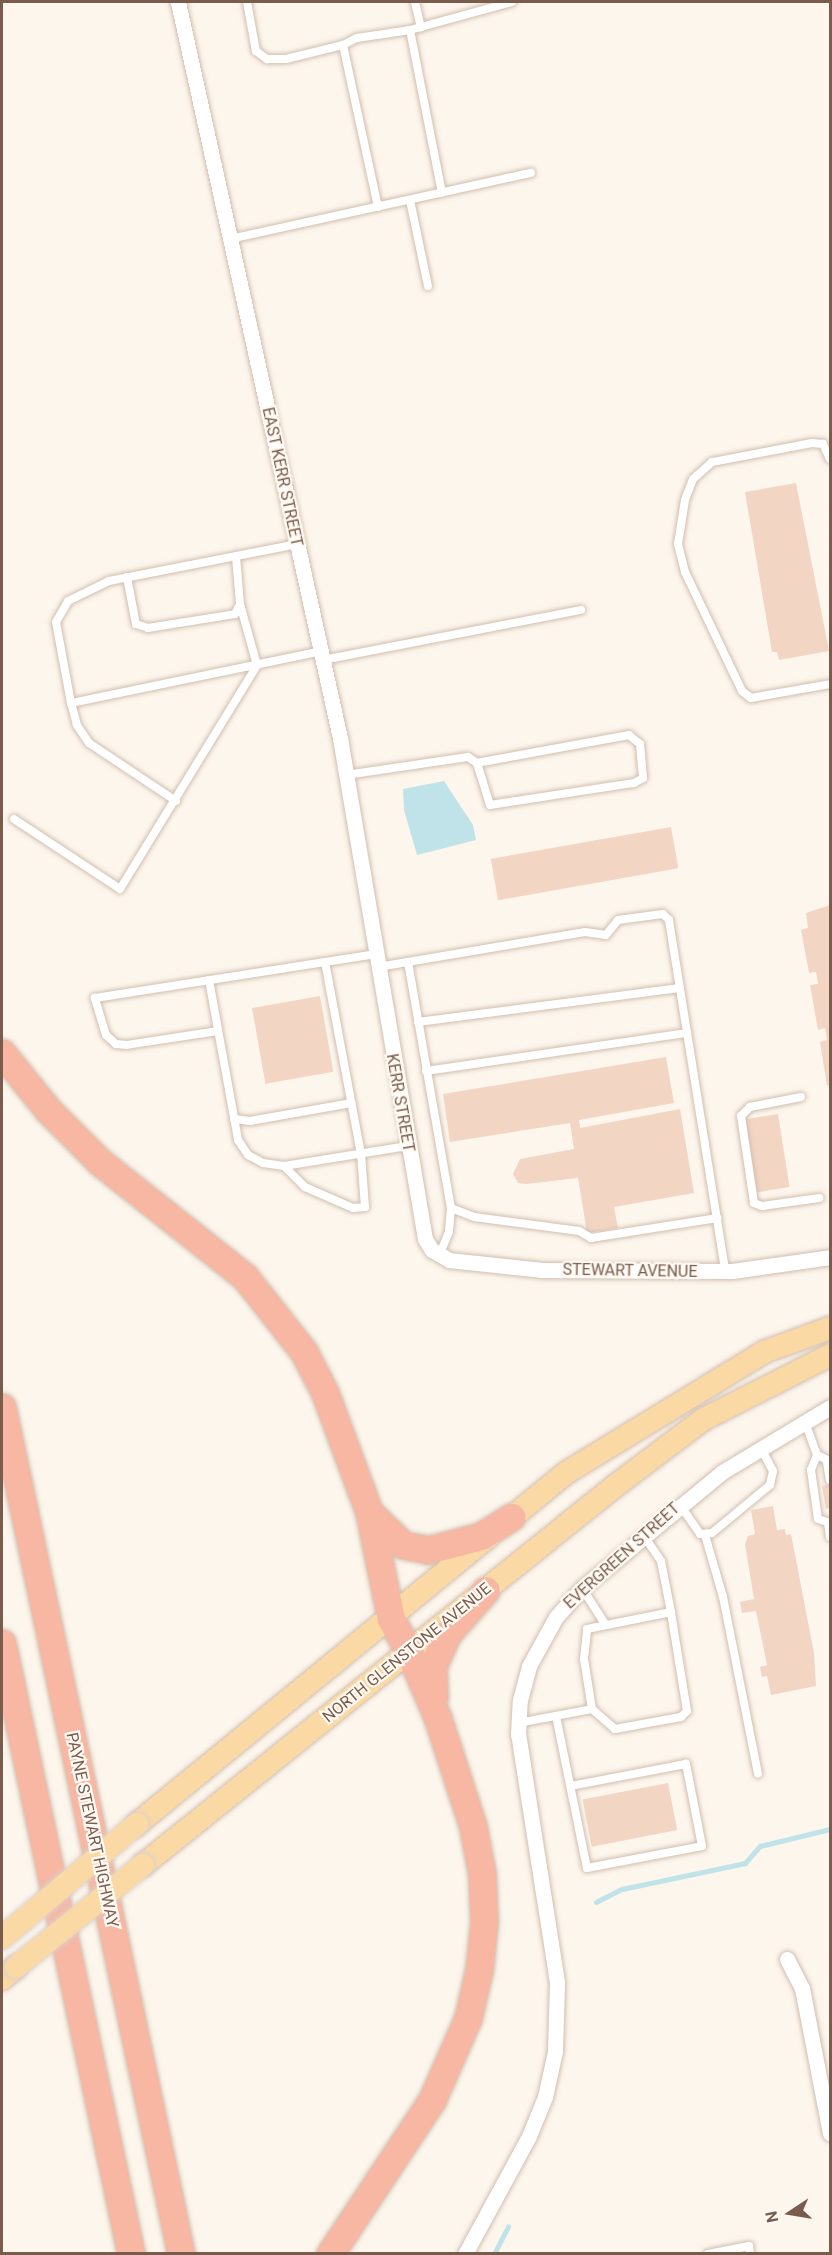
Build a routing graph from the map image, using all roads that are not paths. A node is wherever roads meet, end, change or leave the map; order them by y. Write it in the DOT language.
graph roads {
  1 [pos="178,2"];
  2 [pos="247,2"];
  3 [pos="415,2"];
  4 [pos="512,2"];
  5 [pos="421,27"];
  6 [pos="410,30"];
  7 [pos="343,45"];
  8 [pos="531,173"];
  9 [pos="442,193"];
  10 [pos="410,200"];
  11 [pos="378,207"];
  12 [pos="230,239"];
  13 [pos="428,286"];
  14 [pos="831,459"];
  15 [pos="297,544"];
  16 [pos="236,556"];
  17 [pos="127,577"];
  18 [pos="240,604"];
  19 [pos="581,610"];
  20 [pos="322,656"];
  21 [pos="257,665"];
  22 [pos="831,684"];
  23 [pos="71,703"];
  24 [pos="477,763"];
  25 [pos="346,775"];
  26 [pos="176,801"];
  27 [pos="14,819"];
  28 [pos="376,961"];
  29 [pos="325,962"];
  30 [pos="408,962"];
  31 [pos="209,980"];
  32 [pos="680,988"];
  33 [pos="418,1022"];
  34 [pos="218,1031"];
  35 [pos="687,1033"];
  36 [pos="2,1053"];
  37 [pos="426,1071"];
  38 [pos="801,1097"];
  39 [pos="351,1103"];
  40 [pos="234,1119"];
  41 [pos="407,1146"];
  42 [pos="361,1154"];
  43 [pos="284,1166"];
  44 [pos="819,1198"];
  45 [pos="451,1208"];
  46 [pos="717,1218"];
  47 [pos="435,1252"];
  48 [pos="831,1257"];
  49 [pos="725,1272"];
  50 [pos="831,1328"];
  51 [pos="831,1355"];
  52 [pos="2,1407"];
  53 [pos="831,1407"];
  54 [pos="804,1420"];
  55 [pos="760,1446"];
  56 [pos="817,1455"];
  57 [pos="829,1462"];
  58 [pos="831,1480"];
  59 [pos="680,1504"];
  60 [pos="369,1512"];
  61 [pos="512,1517"];
  62 [pos="829,1523"];
  63 [pos="705,1535"];
  64 [pos="644,1536"];
  65 [pos="831,1537"];
  66 [pos="582,1588"];
  67 [pos="486,1590"];
  68 [pos="671,1612"];
  69 [pos="391,1619"];
  70 [pos="605,1624"];
  71 [pos="2,1643"];
  72 [pos="409,1651"];
  73 [pos="592,1709"];
  74 [pos="556,1716"];
  75 [pos="438,1719"];
  76 [pos="518,1723"];
  77 [pos="758,1774"];
  78 [pos="572,1786"];
  79 [pos="2,1938"];
  80 [pos="787,1959"];
  81 [pos="9,1973"];
  82 [pos="831,2133"];
  83 [pos="131,2253"];
  84 [pos="181,2253"];
  85 [pos="330,2253"];
  86 [pos="465,2253"];
  87 [pos="708,2253"];
  88 [pos="750,2253"];
  1 -- 12 [label="street, EAST KERR STREET"];
  2 -- 7 [label="lane"];
  3 -- 5 [label="lane"];
  4 -- 5 [label="lane"];
  5 -- 6 [label="lane"];
  6 -- 7 [label="lane"];
  6 -- 9 [label="lane"];
  7 -- 11 [label="lane"];
  8 -- 9 [label="lane"];
  9 -- 10 [label="lane"];
  10 -- 11 [label="lane"];
  10 -- 13 [label="lane"];
  11 -- 12 [label="lane"];
  12 -- 15 [label="street, EAST KERR STREET"];
  14 -- 22 [label="lane"];
  15 -- 16 [label="lane"];
  15 -- 20 [label="street, EAST KERR STREET"];
  16 -- 17 [label="lane"];
  16 -- 18 [label="lane"];
  17 -- 18 [label="lane"];
  17 -- 23 [label="lane"];
  18 -- 21 [label="lane"];
  19 -- 20 [label="lane"];
  20 -- 21 [label="lane"];
  20 -- 25 [label="street, EAST KERR STREET"];
  21 -- 23 [label="lane"];
  21 -- 26 [label="lane"];
  23 -- 26 [label="lane"];
  24 -- 24 [label="lane"];
  24 -- 25 [label="lane"];
  25 -- 28 [label="street, EAST KERR STREET"];
  26 -- 27 [label="lane"];
  28 -- 29 [label="lane"];
  28 -- 30 [label="lane"];
  28 -- 41 [label="street, KERR STREET"];
  29 -- 31 [label="lane"];
  29 -- 39 [label="lane"];
  30 -- 32 [label="lane"];
  30 -- 33 [label="lane"];
  31 -- 34 [label="lane"];
  31 -- 34 [label="lane"];
  32 -- 33 [label="lane"];
  32 -- 35 [label="lane"];
  33 -- 37 [label="lane"];
  34 -- 40 [label="lane"];
  35 -- 37 [label="lane"];
  35 -- 46 [label="lane"];
  36 -- 60 [label="highway"];
  37 -- 45 [label="lane"];
  38 -- 44 [label="lane"];
  39 -- 40 [label="lane"];
  39 -- 42 [label="lane"];
  40 -- 43 [label="lane"];
  41 -- 42 [label="lane"];
  41 -- 47 [label="street, KERR STREET"];
  42 -- 43 [label="lane"];
  42 -- 43 [label="lane"];
  45 -- 46 [label="lane"];
  45 -- 47 [label="lane"];
  46 -- 49 [label="lane"];
  47 -- 49 [label="street, STEWART AVENUE"];
  48 -- 49 [label="street, STEWART AVENUE"];
  50 -- 61 [label="main road"];
  51 -- 67 [label="main road, NORTH GLENSTONE AVENUE"];
  52 -- 84 [label="highway, PAYNE STEWART HIGHWAY"];
  53 -- 54 [label="street, EVERGREEN STREET"];
  54 -- 55 [label="street, EVERGREEN STREET"];
  54 -- 56 [label="lane"];
  55 -- 59 [label="street, EVERGREEN STREET"];
  55 -- 63 [label="lane"];
  56 -- 57 [label="lane"];
  56 -- 62 [label="lane"];
  57 -- 58 [label="lane"];
  59 -- 63 [label="lane"];
  59 -- 64 [label="street, EVERGREEN STREET"];
  60 -- 61 [label="highway"];
  60 -- 69 [label="highway"];
  61 -- 69 [label="main road"];
  62 -- 65 [label="lane"];
  63 -- 77 [label="lane"];
  64 -- 66 [label="street, EVERGREEN STREET"];
  64 -- 68 [label="lane"];
  66 -- 70 [label="lane"];
  66 -- 76 [label="street, EVERGREEN STREET"];
  67 -- 72 [label="main road, NORTH GLENSTONE AVENUE"];
  67 -- 75 [label="highway"];
  68 -- 70 [label="lane"];
  68 -- 73 [label="lane"];
  69 -- 72 [label="highway"];
  69 -- 79 [label="main road, bridge"];
  70 -- 73 [label="lane"];
  71 -- 83 [label="highway"];
  72 -- 75 [label="highway"];
  72 -- 81 [label="main road, NORTH GLENSTONE AVENUE, bridge"];
  73 -- 74 [label="lane"];
  74 -- 76 [label="lane"];
  74 -- 78 [label="lane"];
  75 -- 85 [label="highway"];
  76 -- 86 [label="street, EVERGREEN STREET"];
  78 -- 78 [label="lane"];
  80 -- 82 [label="street"];
  87 -- 88 [label="lane"];
}
